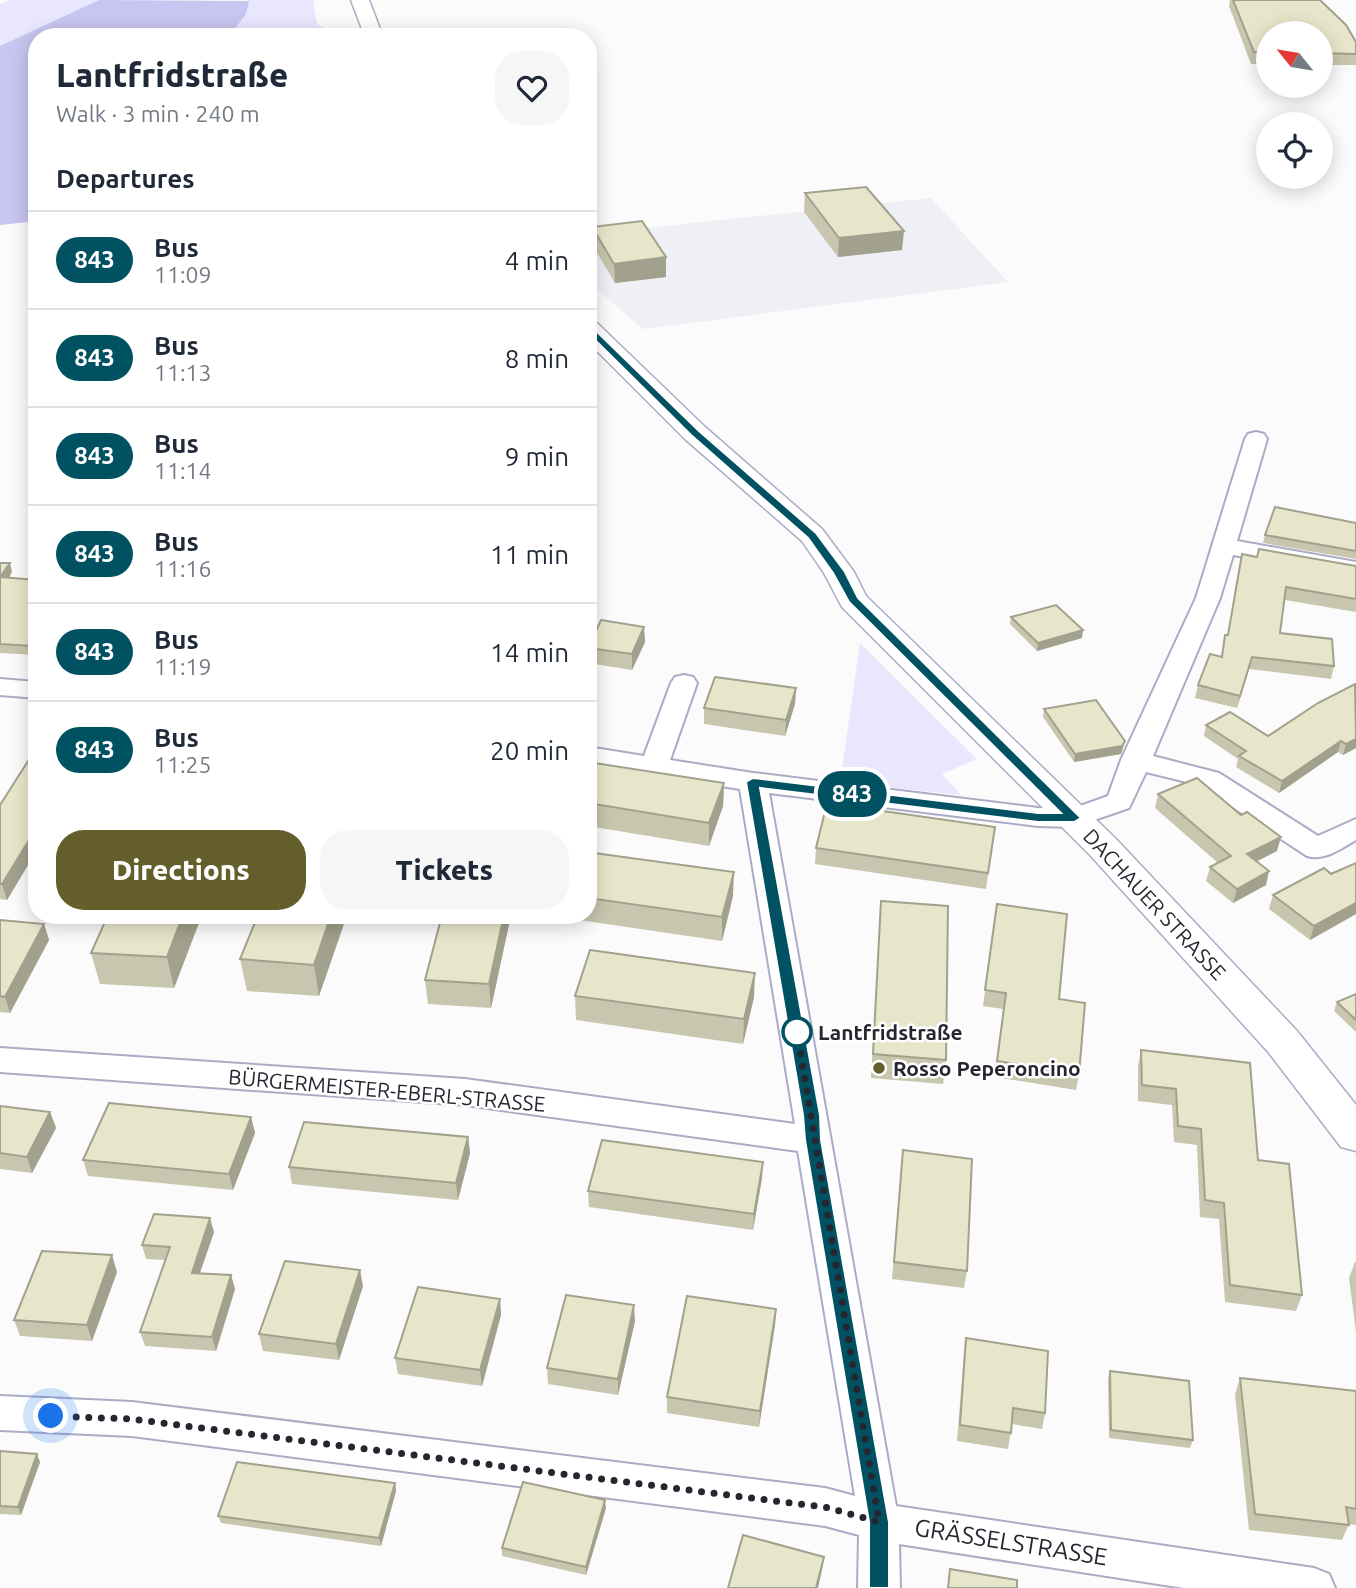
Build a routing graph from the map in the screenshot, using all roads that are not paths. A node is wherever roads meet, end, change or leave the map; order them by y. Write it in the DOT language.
graph roads {
  1 [pos="359,0"];
  2 [pos="370,28"];
  3 [pos="597,337"];
  4 [pos="1256,439"];
  5 [pos="1224,546"];
  6 [pos="1356,569"];
  7 [pos="684,683"];
  8 [pos="0,687"];
  9 [pos="28,689"];
  10 [pos="597,758"];
  11 [pos="1135,760"];
  12 [pos="654,767"];
  13 [pos="753,782"];
  14 [pos="1074,818"];
  15 [pos="1356,828"];
  16 [pos="0,1060"];
  17 [pos="1356,1135"];
  18 [pos="813,1140"];
  19 [pos="0,1413"];
  20 [pos="879,1522"];
  21 [pos="879,1588"];
  22 [pos="1314,1588"];
  1 -- 2 [label="street"];
  3 -- 14 [label="street, DACHAUER STRASSE"];
  4 -- 5 [label="street"];
  5 -- 6 [label="street"];
  5 -- 11 [label="street"];
  7 -- 12 [label="street"];
  8 -- 9 [label="street"];
  10 -- 12 [label="street"];
  11 -- 14 [label="street"];
  11 -- 15 [label="street"];
  12 -- 13 [label="street"];
  13 -- 14 [label="street"];
  13 -- 18 [label="street"];
  14 -- 17 [label="street, DACHAUER STRASSE"];
  16 -- 18 [label="street, BÜRGERMEISTER-EBERL-STRASSE"];
  18 -- 20 [label="street"];
  19 -- 20 [label="street, GRÄSSELSTRASSE"];
  20 -- 21 [label="street"];
  20 -- 22 [label="street, GRÄSSELSTRASSE"];
}
